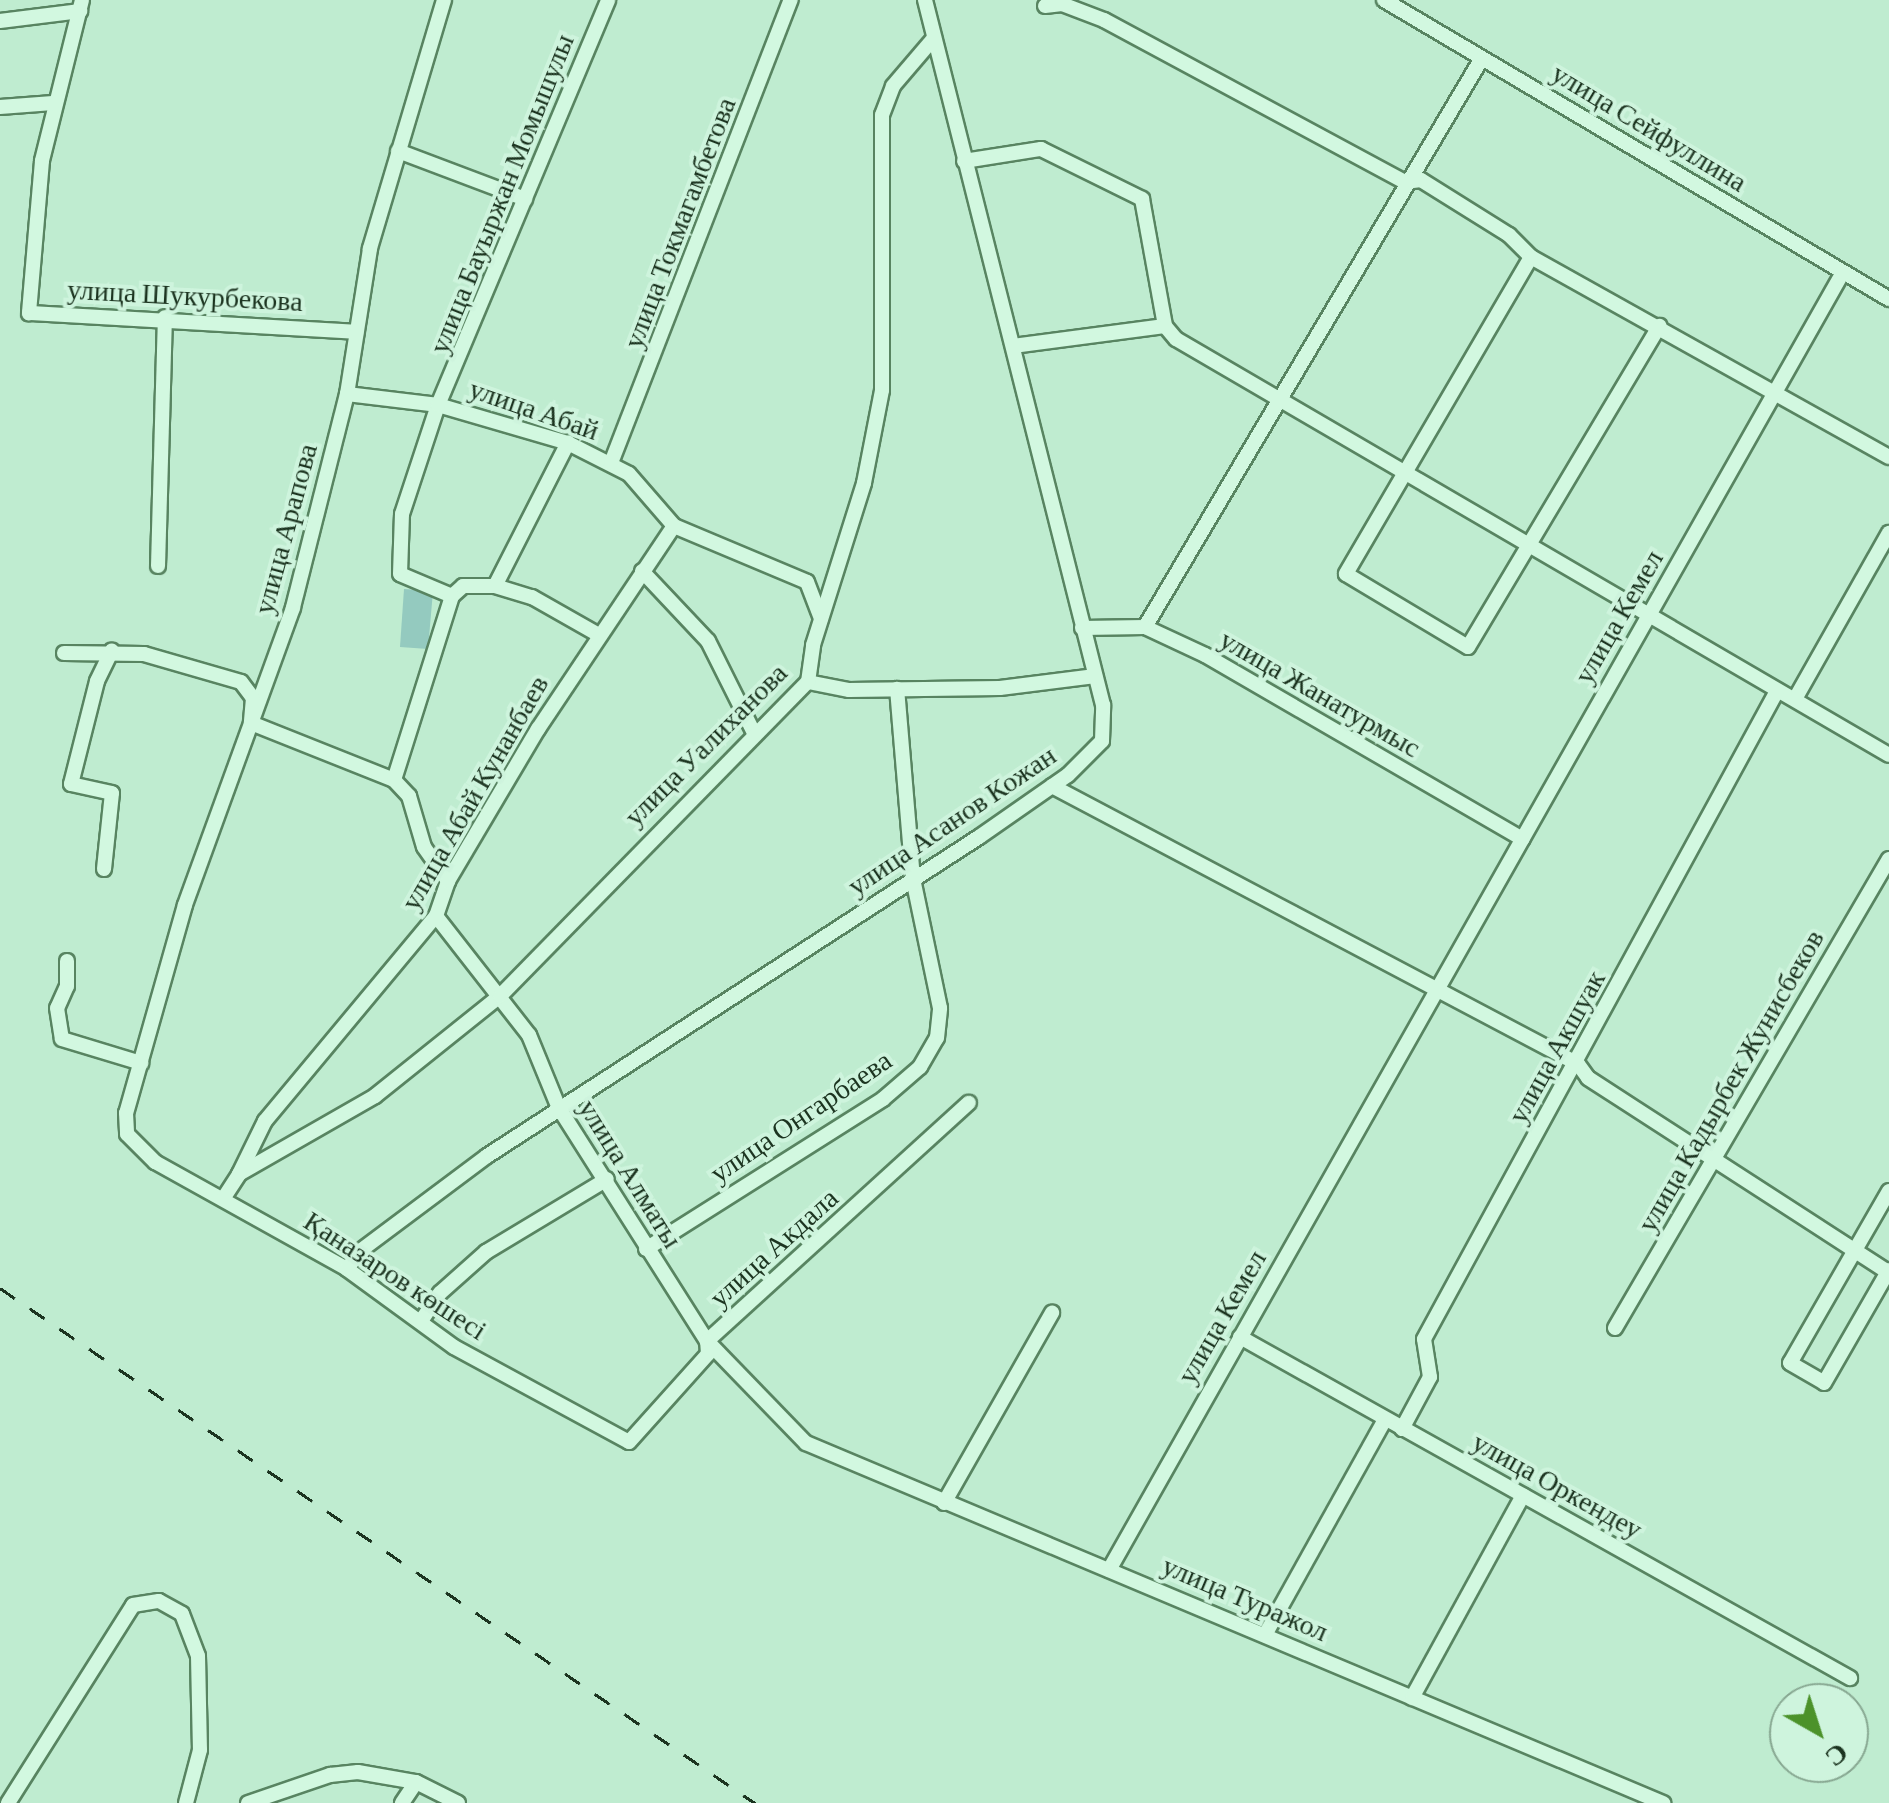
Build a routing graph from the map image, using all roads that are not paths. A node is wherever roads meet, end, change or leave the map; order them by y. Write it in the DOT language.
graph roads {
  1 [pos="444,0"];
  2 [pos="608,0"];
  3 [pos="791,0"];
  4 [pos="926,0"];
  5 [pos="1384,0"];
  6 [pos="81,6"];
  7 [pos="1045,6"];
  8 [pos="0,22"];
  9 [pos="935,36"];
  10 [pos="1482,58"];
  11 [pos="53,103"];
  12 [pos="0,107"];
  13 [pos="398,151"];
  14 [pos="964,161"];
  15 [pos="1405,182"];
  16 [pos="525,199"];
  17 [pos="1531,258"];
  18 [pos="1844,272"];
  19 [pos="1888,299"];
  20 [pos="164,317"];
  21 [pos="1165,326"];
  22 [pos="1659,326"];
  23 [pos="356,332"];
  24 [pos="1013,346"];
  25 [pos="1774,393"];
  26 [pos="346,394"];
  27 [pos="1279,399"];
  28 [pos="438,405"];
  29 [pos="568,443"];
  30 [pos="1889,457"];
  31 [pos="611,464"];
  32 [pos="1404,472"];
  33 [pos="674,526"];
  34 [pos="1889,533"];
  35 [pos="1529,545"];
  36 [pos="158,566"];
  37 [pos="642,570"];
  38 [pos="494,586"];
  39 [pos="452,596"];
  40 [pos="1650,616"];
  41 [pos="821,619"];
  42 [pos="1145,626"];
  43 [pos="1082,628"];
  44 [pos="599,635"];
  45 [pos="112,650"];
  46 [pos="64,653"];
  47 [pos="1094,676"];
  48 [pos="808,682"];
  49 [pos="896,689"];
  50 [pos="1777,691"];
  51 [pos="1795,699"];
  52 [pos="251,723"];
  53 [pos="753,731"];
  54 [pos="1889,755"];
  55 [pos="394,780"];
  56 [pos="1052,786"];
  57 [pos="1523,839"];
  58 [pos="1889,859"];
  59 [pos="104,869"];
  60 [pos="913,878"];
  61 [pos="448,880"];
  62 [pos="436,916"];
  63 [pos="67,961"];
  64 [pos="1439,986"];
  65 [pos="500,996"];
  66 [pos="141,1062"];
  67 [pos="1578,1064"];
  68 [pos="970,1103"];
  69 [pos="559,1108"];
  70 [pos="135,1148"];
  71 [pos="1714,1161"];
  72 [pos="239,1174"];
  73 [pos="606,1179"];
  74 [pos="1889,1191"];
  75 [pos="223,1199"];
  76 [pos="646,1248"];
  77 [pos="1854,1252"];
  78 [pos="347,1268"];
  79 [pos="1889,1272"];
  80 [pos="1052,1313"];
  81 [pos="421,1321"];
  82 [pos="1615,1328"];
  83 [pos="1240,1337"];
  84 [pos="708,1342"];
  85 [pos="1384,1421"];
  86 [pos="1402,1429"];
  87 [pos="629,1442"];
  88 [pos="806,1443"];
  89 [pos="1523,1495"];
  90 [pos="944,1502"];
  91 [pos="1110,1570"];
  92 [pos="1265,1635"];
  93 [pos="1850,1678"];
  94 [pos="1412,1698"];
  95 [pos="416,1782"];
  96 [pos="8,1803"];
  97 [pos="186,1803"];
  98 [pos="248,1803"];
  99 [pos="402,1803"];
  100 [pos="458,1803"];
  101 [pos="1663,1803"];
  1 -- 13 [label="street, улица Арапова"];
  2 -- 16 [label="street, улица Бауыржан Момышулы"];
  3 -- 31 [label="street, улица Токмагамбетова"];
  4 -- 9 [label="street, улица Асанов Кожан"];
  5 -- 10 [label="street, улица Сейфуллина"];
  6 -- 8 [label="street"];
  6 -- 11 [label="street, улица Шукурбекова"];
  7 -- 15 [label="street"];
  9 -- 14 [label="street, улица Асанов Кожан"];
  9 -- 41 [label="street, улица Уалиханова"];
  10 -- 15 [label="street"];
  10 -- 18 [label="street, улица Сейфуллина"];
  11 -- 12 [label="street"];
  11 -- 20 [label="street, улица Шукурбекова"];
  13 -- 16 [label="street"];
  13 -- 23 [label="street, улица Арапова"];
  14 -- 21 [label="street"];
  14 -- 24 [label="street, улица Асанов Кожан"];
  15 -- 17 [label="street"];
  15 -- 27 [label="street"];
  16 -- 28 [label="street, улица Бауыржан Момышулы"];
  17 -- 22 [label="street"];
  17 -- 32 [label="street"];
  18 -- 19 [label="street, улица Сейфуллина"];
  18 -- 25 [label="street, улица Кемел"];
  20 -- 23 [label="street, улица Шукурбекова"];
  20 -- 36 [label="street"];
  21 -- 24 [label="street"];
  21 -- 27 [label="street"];
  22 -- 25 [label="street"];
  22 -- 35 [label="street"];
  23 -- 26 [label="street, улица Арапова"];
  24 -- 43 [label="street, улица Асанов Кожан"];
  25 -- 30 [label="street"];
  25 -- 40 [label="street, улица Кемел"];
  26 -- 28 [label="street, улица Абай"];
  26 -- 52 [label="street, улица Арапова"];
  27 -- 32 [label="street"];
  27 -- 42 [label="street"];
  28 -- 29 [label="street, улица Абай"];
  28 -- 39 [label="street, улица Бауыржан Момышулы"];
  29 -- 31 [label="street, улица Абай"];
  29 -- 38 [label="street"];
  31 -- 33 [label="street, улица Абай"];
  32 -- 35 [label="street"];
  32 -- 35 [label="street"];
  33 -- 37 [label="street, улица Абай Кунанбаев"];
  33 -- 41 [label="street, улица Абай"];
  34 -- 51 [label="street"];
  35 -- 40 [label="street"];
  37 -- 44 [label="street, улица Абай Кунанбаев"];
  37 -- 53 [label="street"];
  38 -- 39 [label="street"];
  38 -- 44 [label="street"];
  39 -- 55 [label="street"];
  40 -- 50 [label="street"];
  40 -- 57 [label="street, улица Кемел"];
  41 -- 48 [label="street, улица Уалиханова"];
  42 -- 43 [label="street"];
  42 -- 57 [label="street, улица Жанатурмыс"];
  43 -- 47 [label="street, улица Асанов Кожан"];
  44 -- 61 [label="street, улица Абай Кунанбаев"];
  45 -- 46 [label="street"];
  45 -- 52 [label="street"];
  45 -- 59 [label="street"];
  47 -- 49 [label="street"];
  47 -- 56 [label="street, улица Асанов Кожан"];
  48 -- 49 [label="street"];
  48 -- 53 [label="street, улица Уалиханова"];
  49 -- 60 [label="street, улица Онгарбаева"];
  50 -- 51 [label="street"];
  50 -- 67 [label="street, улица Акшуак"];
  51 -- 54 [label="street"];
  52 -- 55 [label="street"];
  52 -- 66 [label="street, улица Арапова"];
  53 -- 65 [label="street, улица Уалиханова"];
  55 -- 61 [label="street"];
  56 -- 60 [label="street, улица Асанов Кожан"];
  56 -- 64 [label="street"];
  57 -- 64 [label="street, улица Кемел"];
  58 -- 71 [label="street, улица Кадырбек Жунисбеков"];
  60 -- 69 [label="street, улица Асанов Кожан"];
  60 -- 76 [label="street, улица Онгарбаева"];
  61 -- 62 [label="street, улица Абай Кунанбаев"];
  62 -- 65 [label="street, улица Алматы"];
  62 -- 72 [label="street, улица Абай Кунанбаев"];
  63 -- 66 [label="street"];
  64 -- 67 [label="street"];
  64 -- 83 [label="street, улица Кемел"];
  65 -- 69 [label="street, улица Алматы"];
  65 -- 72 [label="street, улица Уалиханова"];
  66 -- 70 [label="street, улица Арапова"];
  67 -- 71 [label="street"];
  67 -- 86 [label="street, улица Акшуак"];
  68 -- 84 [label="street, улица Акдала"];
  69 -- 73 [label="street, улица Алматы"];
  69 -- 78 [label="street, улица Асанов Кожан"];
  70 -- 75 [label="street, Қаназаров көшесі"];
  71 -- 77 [label="street"];
  71 -- 82 [label="street, улица Кадырбек Жунисбеков"];
  72 -- 75 [label="street, улица Уалиханова"];
  73 -- 76 [label="street, улица Алматы"];
  73 -- 81 [label="street"];
  74 -- 77 [label="street"];
  75 -- 78 [label="street, Қаназаров көшесі"];
  76 -- 84 [label="street, улица Алматы"];
  77 -- 79 [label="street"];
  77 -- 79 [label="street"];
  78 -- 81 [label="street, Қаназаров көшесі"];
  80 -- 90 [label="street"];
  81 -- 87 [label="street, Қаназаров көшесі"];
  83 -- 85 [label="street, улица Оркендеу"];
  83 -- 91 [label="street, улица Кемел"];
  84 -- 87 [label="street, улица Акдала"];
  84 -- 88 [label="street, улица Алматы"];
  85 -- 86 [label="street, улица Оркендеу"];
  85 -- 92 [label="street"];
  86 -- 89 [label="street, улица Оркендеу"];
  88 -- 90 [label="street, улица Туражол"];
  89 -- 93 [label="street, улица Оркендеу"];
  89 -- 94 [label="street"];
  90 -- 91 [label="street, улица Туражол"];
  91 -- 92 [label="street, улица Туражол"];
  92 -- 94 [label="street, улица Туражол"];
  94 -- 101 [label="street, улица Туражол"];
  95 -- 98 [label="street"];
  95 -- 99 [label="street"];
  95 -- 100 [label="street"];
  96 -- 97 [label="street"];
}
